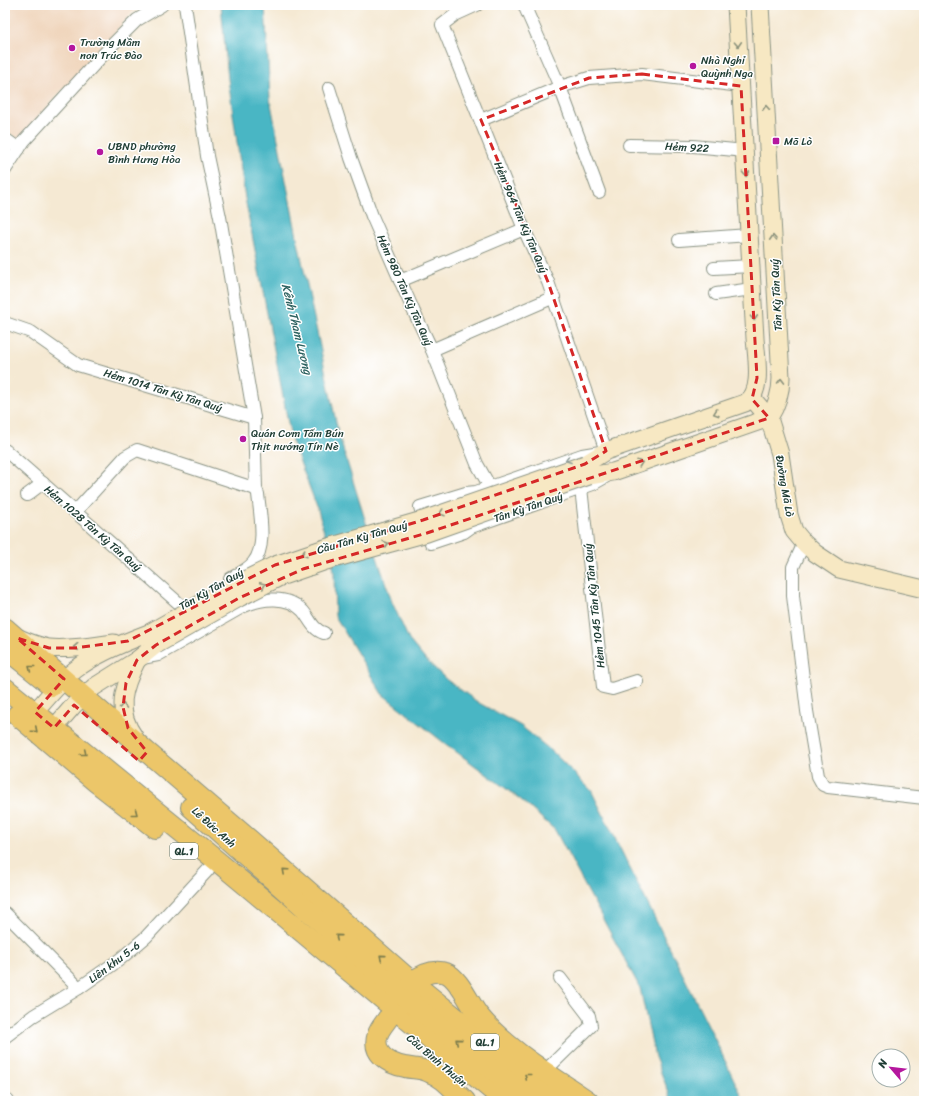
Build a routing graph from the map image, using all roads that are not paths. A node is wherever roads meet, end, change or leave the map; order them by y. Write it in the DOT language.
graph roads {
  1 [pos="162,5"];
  2 [pos="185,5"];
  3 [pos="477,5"];
  4 [pos="524,5"];
  5 [pos="736,5"];
  6 [pos="760,5"];
  7 [pos="741,86"];
  8 [pos="560,87"];
  9 [pos="329,88"];
  10 [pos="481,120"];
  11 [pos="5,139"];
  12 [pos="628,145"];
  13 [pos="19,149"];
  14 [pos="745,151"];
  15 [pos="5,170"];
  16 [pos="599,192"];
  17 [pos="524,228"];
  18 [pos="749,235"];
  19 [pos="679,240"];
  20 [pos="751,266"];
  21 [pos="714,268"];
  22 [pos="400,281"];
  23 [pos="752,289"];
  24 [pos="716,294"];
  25 [pos="554,297"];
  26 [pos="5,323"];
  27 [pos="432,350"];
  28 [pos="752,398"];
  29 [pos="254,418"];
  30 [pos="769,418"];
  31 [pos="5,450"];
  32 [pos="606,451"];
  33 [pos="585,476"];
  34 [pos="43,483"];
  35 [pos="490,487"];
  36 [pos="257,492"];
  37 [pos="27,496"];
  38 [pos="75,512"];
  39 [pos="804,543"];
  40 [pos="924,589"];
  41 [pos="182,606"];
  42 [pos="324,633"];
  43 [pos="9,638"];
  44 [pos="152,639"];
  45 [pos="128,641"];
  46 [pos="137,660"];
  47 [pos="638,681"];
  48 [pos="60,684"];
  49 [pos="5,688"];
  50 [pos="78,701"];
  51 [pos="5,705"];
  52 [pos="34,712"];
  53 [pos="54,728"];
  54 [pos="143,756"];
  55 [pos="924,798"];
  56 [pos="213,866"];
  57 [pos="5,913"];
  58 [pos="560,978"];
  59 [pos="412,982"];
  60 [pos="79,988"];
  61 [pos="415,1016"];
  62 [pos="388,1018"];
  63 [pos="5,1037"];
  64 [pos="545,1071"];
  65 [pos="5,1099"];
  66 [pos="8,1101"];
  67 [pos="465,1101"];
  68 [pos="487,1101"];
  69 [pos="505,1101"];
  70 [pos="531,1101"];
  71 [pos="558,1101"];
  72 [pos="588,1101"];
  1 -- 13 [label="street"];
  2 -- 29 [label="street"];
  3 -- 10 [label="street, Hẻm 964 Tân Kỳ Tân Quý"];
  4 -- 8 [label="street"];
  5 -- 7 [label="main road, one-way"];
  30 -- 6 [label="main road, Tân Kỳ Tân Quý, one-way"];
  7 -- 8 [label="street"];
  7 -- 14 [label="main road"];
  8 -- 10 [label="street"];
  8 -- 16 [label="street"];
  9 -- 22 [label="street, Hẻm 980 Tân Kỳ Tân Quý"];
  10 -- 17 [label="street, Hẻm 964 Tân Kỳ Tân Quý"];
  11 -- 13 [label="street"];
  12 -- 14 [label="street, Hẻm 922"];
  13 -- 15 [label="street"];
  14 -- 18 [label="main road, one-way"];
  17 -- 22 [label="street"];
  17 -- 25 [label="street, Hẻm 964 Tân Kỳ Tân Quý"];
  18 -- 19 [label="street"];
  18 -- 20 [label="main road"];
  20 -- 21 [label="street"];
  20 -- 23 [label="main road"];
  22 -- 27 [label="street, Hẻm 980 Tân Kỳ Tân Quý"];
  23 -- 24 [label="street"];
  23 -- 28 [label="main road, one-way"];
  25 -- 27 [label="street"];
  25 -- 32 [label="street, Hẻm 964 Tân Kỳ Tân Quý"];
  26 -- 29 [label="street, Hẻm 1014 Tân Kỳ Tân Quý"];
  27 -- 35 [label="street, Hẻm 980 Tân Kỳ Tân Quý"];
  28 -- 30 [label="main road, Đường Mã Lò"];
  28 -- 32 [label="main road, Tân Kỳ Tân Quý, one-way"];
  29 -- 36 [label="street"];
  33 -- 30 [label="main road, Tân Kỳ Tân Quý, one-way"];
  30 -- 39 [label="main road, Đường Mã Lò"];
  31 -- 34 [label="street, Hẻm 1028 Tân Kỳ Tân Quý"];
  32 -- 33 [label="main road, Tân Kỳ Tân Quý"];
  32 -- 35 [label="street, Tân Kỳ Tân Quý, one-way"];
  35 -- 33 [label="street, Tân Kỳ Tân Quý, one-way"];
  33 -- 44 [label="main road, Cầu Tân Kỳ Tân Quý, bridge"];
  33 -- 47 [label="street, Hẻm 1045 Tân Kỳ Tân Quý"];
  34 -- 37 [label="street"];
  34 -- 38 [label="street, Hẻm 1028 Tân Kỳ Tân Quý"];
  36 -- 38 [label="street"];
  36 -- 41 [label="street, Tân Kỳ Tân Quý"];
  38 -- 41 [label="street, Hẻm 1028 Tân Kỳ Tân Quý"];
  39 -- 40 [label="main road, Đường Mã Lò"];
  39 -- 55 [label="street"];
  41 -- 45 [label="street, Tân Kỳ Tân Quý"];
  42 -- 46 [label="street"];
  45 -- 43 [label="main road, one-way"];
  48 -- 43 [label="highway, Lê Đức Anh / QL.1, one-way"];
  44 -- 45 [label="main road, Tân Kỳ Tân Quý"];
  44 -- 46 [label="main road"];
  45 -- 48 [label="main road, Tân Kỳ Tân Quý"];
  46 -- 50 [label="main road"];
  54 -- 46 [label="main road, one-way"];
  48 -- 50 [label="highway, Lê Đức Anh / QL.1"];
  48 -- 52 [label="main road, Tân Kỳ Tân Quý"];
  49 -- 52 [label="highway, QL.1"];
  50 -- 53 [label="main road"];
  50 -- 54 [label="highway, Lê Đức Anh / QL.1"];
  51 -- 56 [label="highway, QL.1, one-way"];
  52 -- 53 [label="highway, QL.1"];
  53 -- 56 [label="highway, QL.1, one-way"];
  59 -- 54 [label="highway, Lê Đức Anh / QL.1, one-way"];
  61 -- 54 [label="highway, Lê Đức Anh / QL.1, one-way"];
  56 -- 60 [label="street, Liên khu 5-6"];
  56 -- 61 [label="highway, QL.1"];
  56 -- 62 [label="highway, QL.1"];
  57 -- 60 [label="street"];
  58 -- 64 [label="street"];
  59 -- 64 [label="highway"];
  71 -- 59 [label="highway, QL.1, one-way"];
  60 -- 63 [label="street, Liên khu 5-6"];
  61 -- 69 [label="highway, Cầu Bình Thuận / QL.1"];
  70 -- 61 [label="highway, QL.1, one-way"];
  62 -- 67 [label="highway"];
  62 -- 68 [label="highway, Cầu Bình Thuận / QL.1"];
  64 -- 72 [label="highway"];
  65 -- 66 [label="street"];
}
